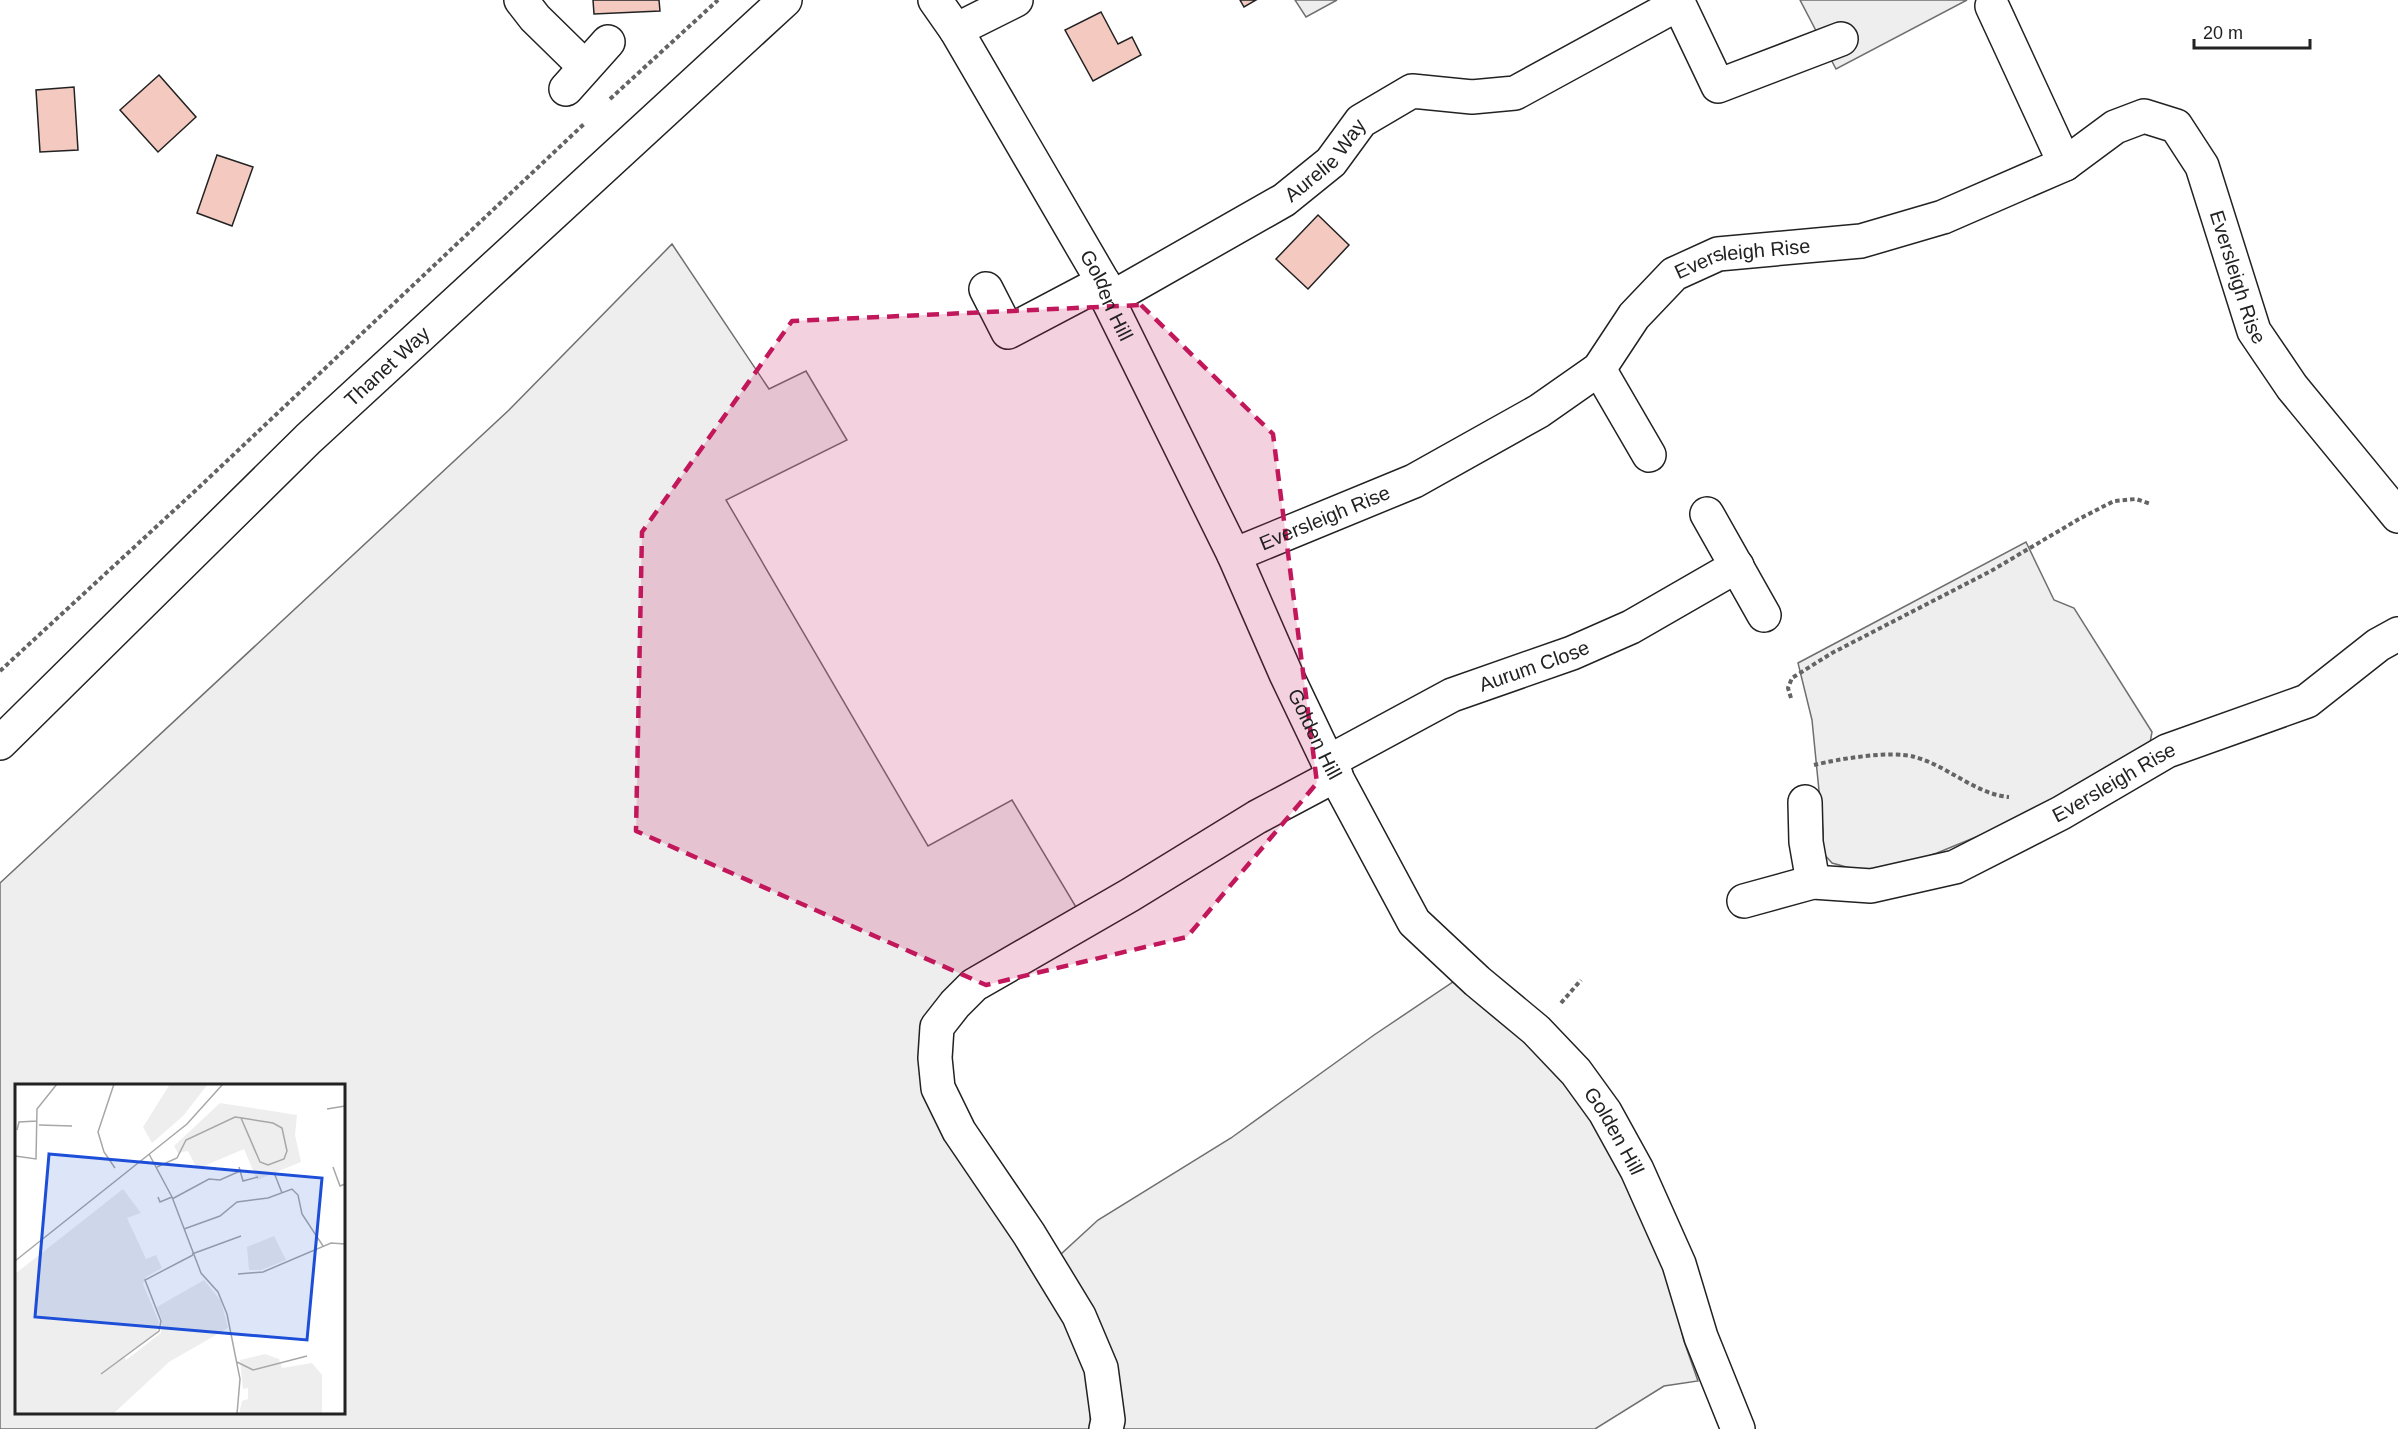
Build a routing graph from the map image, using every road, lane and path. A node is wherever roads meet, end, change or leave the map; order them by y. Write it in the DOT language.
graph roads {
  1 [pos="521,0"];
  2 [pos="718,0"];
  3 [pos="785,0"];
  4 [pos="935,0"];
  5 [pos="1016,0"];
  6 [pos="1678,2"];
  7 [pos="1992,6"];
  8 [pos="956,30"];
  9 [pos="1841,39"];
  10 [pos="608,42"];
  11 [pos="604,104"];
  12 [pos="589,119"];
  13 [pos="2065,164"];
  14 [pos="986,289"];
  15 [pos="1105,291"];
  16 [pos="1599,369"];
  17 [pos="1649,455"];
  18 [pos="2151,504"];
  19 [pos="1707,514"];
  20 [pos="2398,516"];
  21 [pos="1234,555"];
  22 [pos="1737,566"];
  23 [pos="1764,615"];
  24 [pos="2398,634"];
  25 [pos="0,671"];
  26 [pos="1791,698"];
  27 [pos="0,743"];
  28 [pos="1810,766"];
  29 [pos="1332,768"];
  30 [pos="2016,797"];
  31 [pos="1805,802"];
  32 [pos="1814,882"];
  33 [pos="1744,901"];
  34 [pos="1106,1429"];
  35 [pos="1738,1429"];
  1 -- 10 [label="street"];
  2 -- 11 [label="path"];
  3 -- 27 [label="street, Thanet Way"];
  4 -- 8 [label="street, Golden Hill"];
  5 -- 8 [label="street"];
  6 -- 9 [label="street, Aurelie Way"];
  6 -- 15 [label="street, Aurelie Way"];
  7 -- 13 [label="street"];
  8 -- 15 [label="street, Golden Hill"];
  12 -- 25 [label="path"];
  13 -- 16 [label="street, Eversleigh Rise"];
  13 -- 20 [label="street, Eversleigh Rise"];
  14 -- 15 [label="street, Aurelie Way"];
  15 -- 21 [label="street, Golden Hill"];
  16 -- 17 [label="street"];
  16 -- 21 [label="street, Eversleigh Rise"];
  18 -- 26 [label="path"];
  19 -- 22 [label="street"];
  21 -- 29 [label="street, Golden Hill"];
  22 -- 23 [label="street"];
  22 -- 29 [label="street, Aurum Close"];
  24 -- 32 [label="street, Eversleigh Rise"];
  28 -- 30 [label="path"];
  29 -- 34 [label="street, Aurum Close"];
  29 -- 35 [label="street, Golden Hill"];
  31 -- 32 [label="street"];
  32 -- 33 [label="street, Eversleigh Rise"];
}
